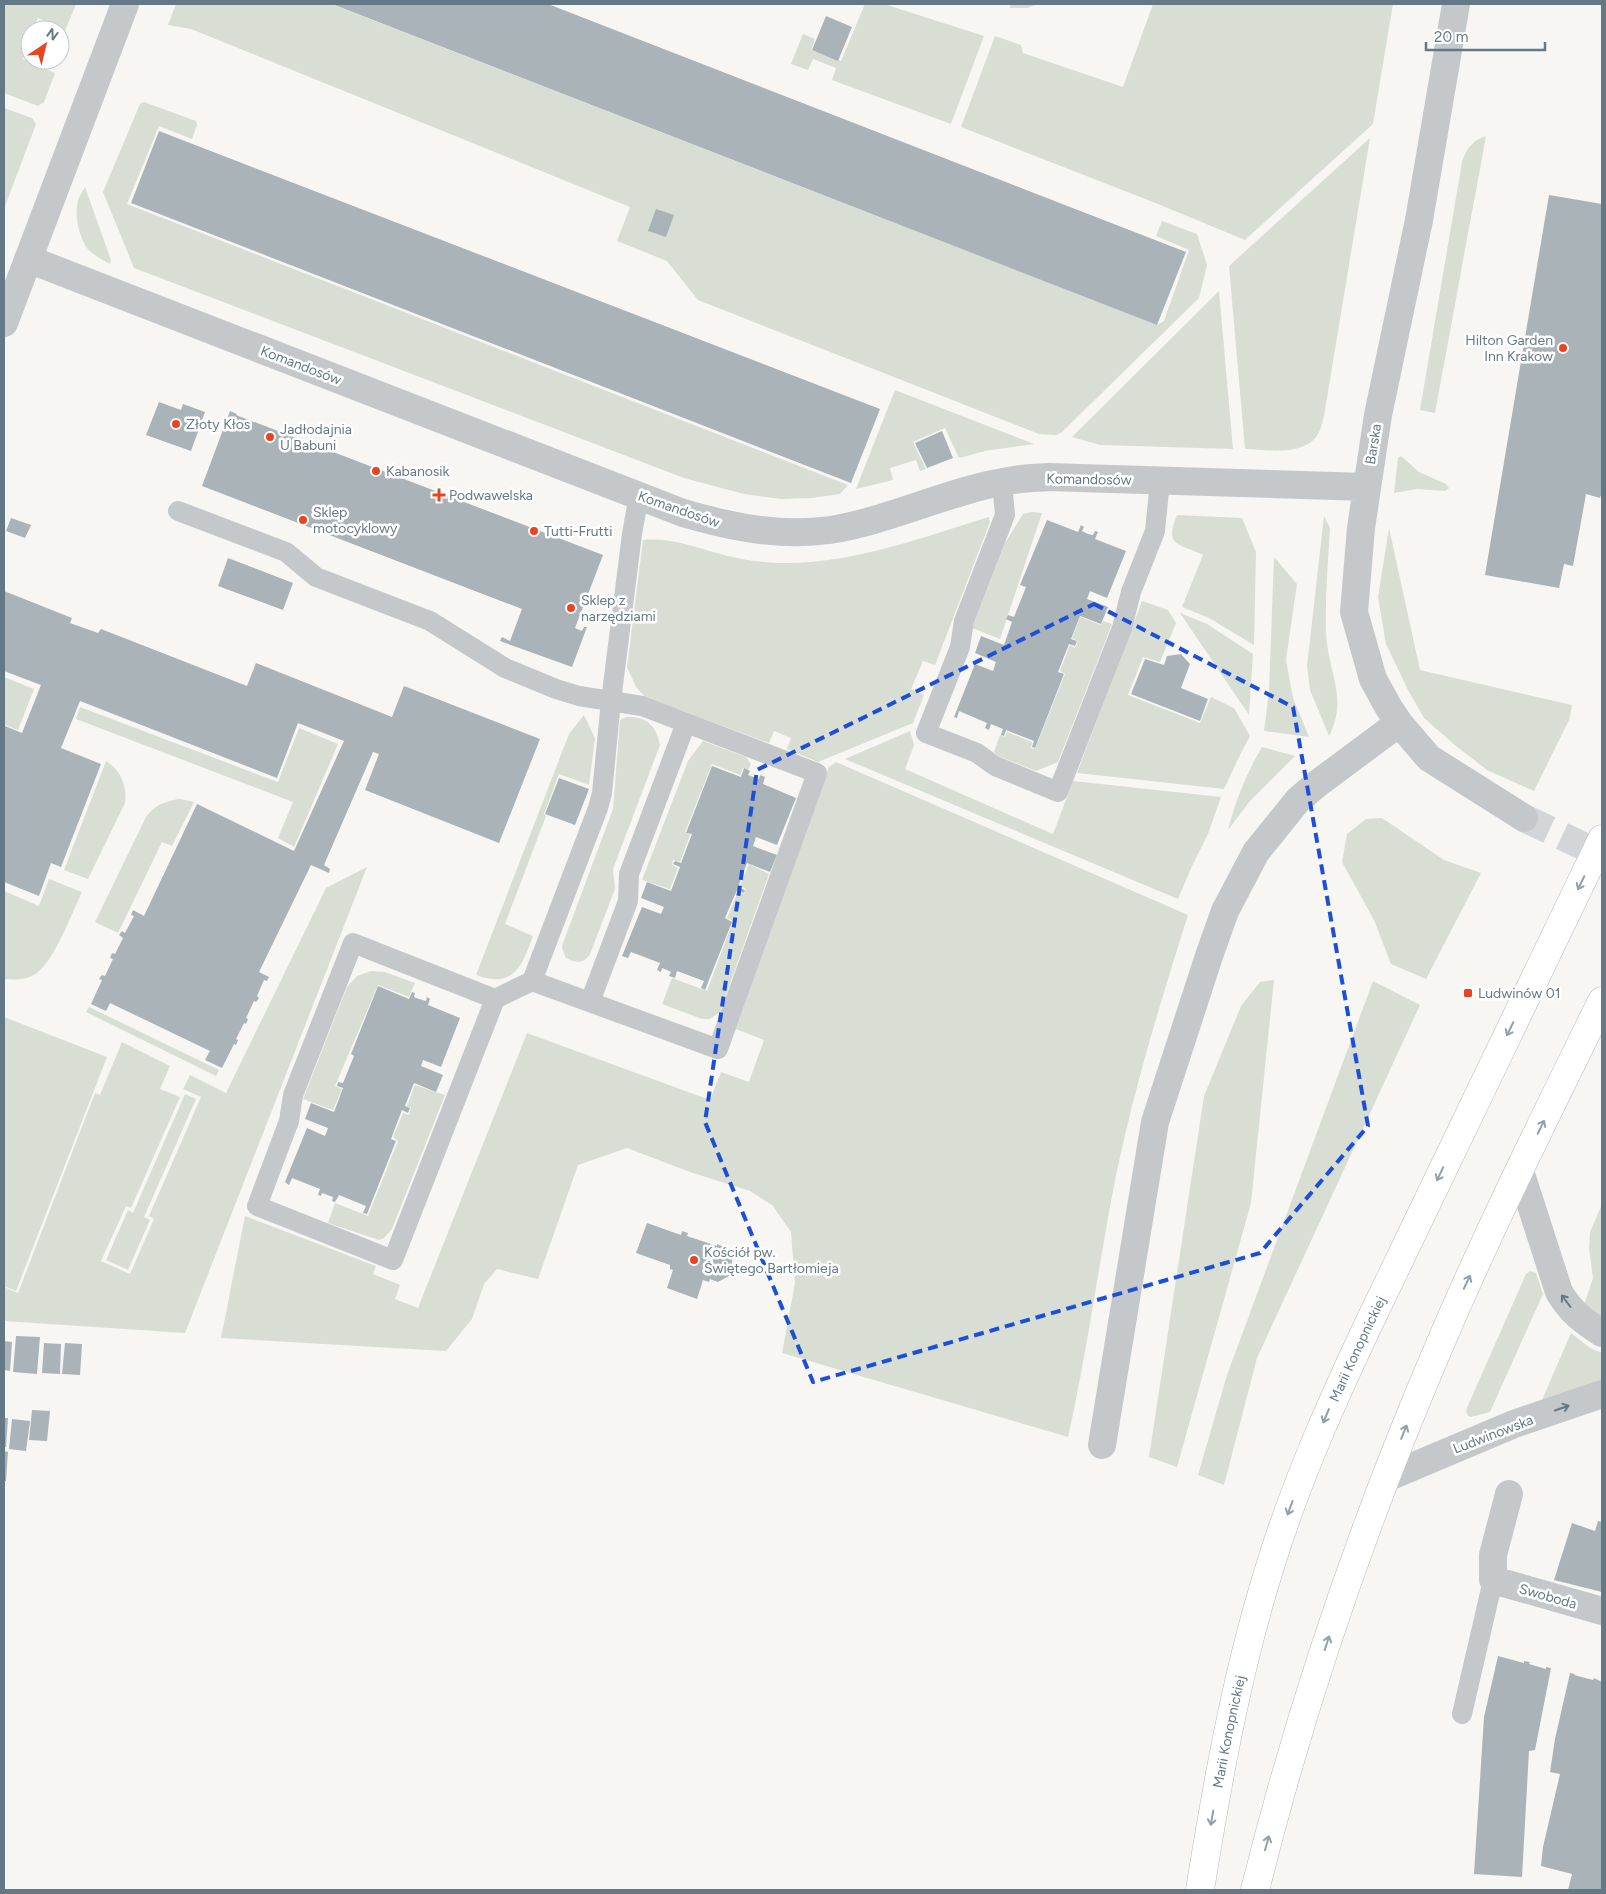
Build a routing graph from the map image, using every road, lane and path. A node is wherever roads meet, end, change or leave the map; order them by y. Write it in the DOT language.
graph roads {
  1 [pos="125,4"];
  2 [pos="1456,4"];
  3 [pos="28,259"];
  4 [pos="4,323"];
  5 [pos="1160,481"];
  6 [pos="1002,482"];
  7 [pos="1366,487"];
  8 [pos="638,495"];
  9 [pos="178,511"];
  10 [pos="611,701"];
  11 [pos="686,723"];
  12 [pos="1400,723"];
  13 [pos="1524,818"];
  14 [pos="1602,839"];
  15 [pos="532,980"];
  16 [pos="495,999"];
  17 [pos="1602,1001"];
  18 [pos="590,1002"];
  19 [pos="1520,1172"];
  20 [pos="1602,1333"];
  21 [pos="1602,1394"];
  22 [pos="1102,1445"];
  23 [pos="1386,1478"];
  24 [pos="1509,1494"];
  25 [pos="1494,1580"];
  26 [pos="1602,1612"];
  27 [pos="1462,1714"];
  28 [pos="1200,1890"];
  29 [pos="1255,1890"];
  1 -- 3 [label="street"];
  2 -- 7 [label="street, Barska"];
  3 -- 4 [label="street"];
  3 -- 8 [label="street, Komandosów"];
  5 -- 6 [label="street, Komandosów"];
  5 -- 6 [label="lane"];
  5 -- 7 [label="street, Komandosów"];
  6 -- 8 [label="street, Komandosów"];
  7 -- 12 [label="street, Barska"];
  8 -- 10 [label="lane"];
  9 -- 10 [label="lane"];
  10 -- 11 [label="lane"];
  10 -- 15 [label="lane"];
  11 -- 18 [label="lane"];
  11 -- 18 [label="lane"];
  12 -- 13 [label="street, Barska"];
  12 -- 22 [label="street"];
  14 -- 28 [label="main road, Marii Konopnickiej, one-way"];
  15 -- 16 [label="lane"];
  15 -- 18 [label="lane"];
  16 -- 16 [label="lane"];
  19 -- 17 [label="main road, one-way"];
  20 -- 19 [label="street, one-way"];
  23 -- 19 [label="main road, one-way"];
  23 -- 21 [label="street, Ludwinowska, one-way"];
  29 -- 23 [label="main road, one-way"];
  24 -- 25 [label="street"];
  25 -- 26 [label="street, Swoboda"];
  25 -- 27 [label="lane"];
}
